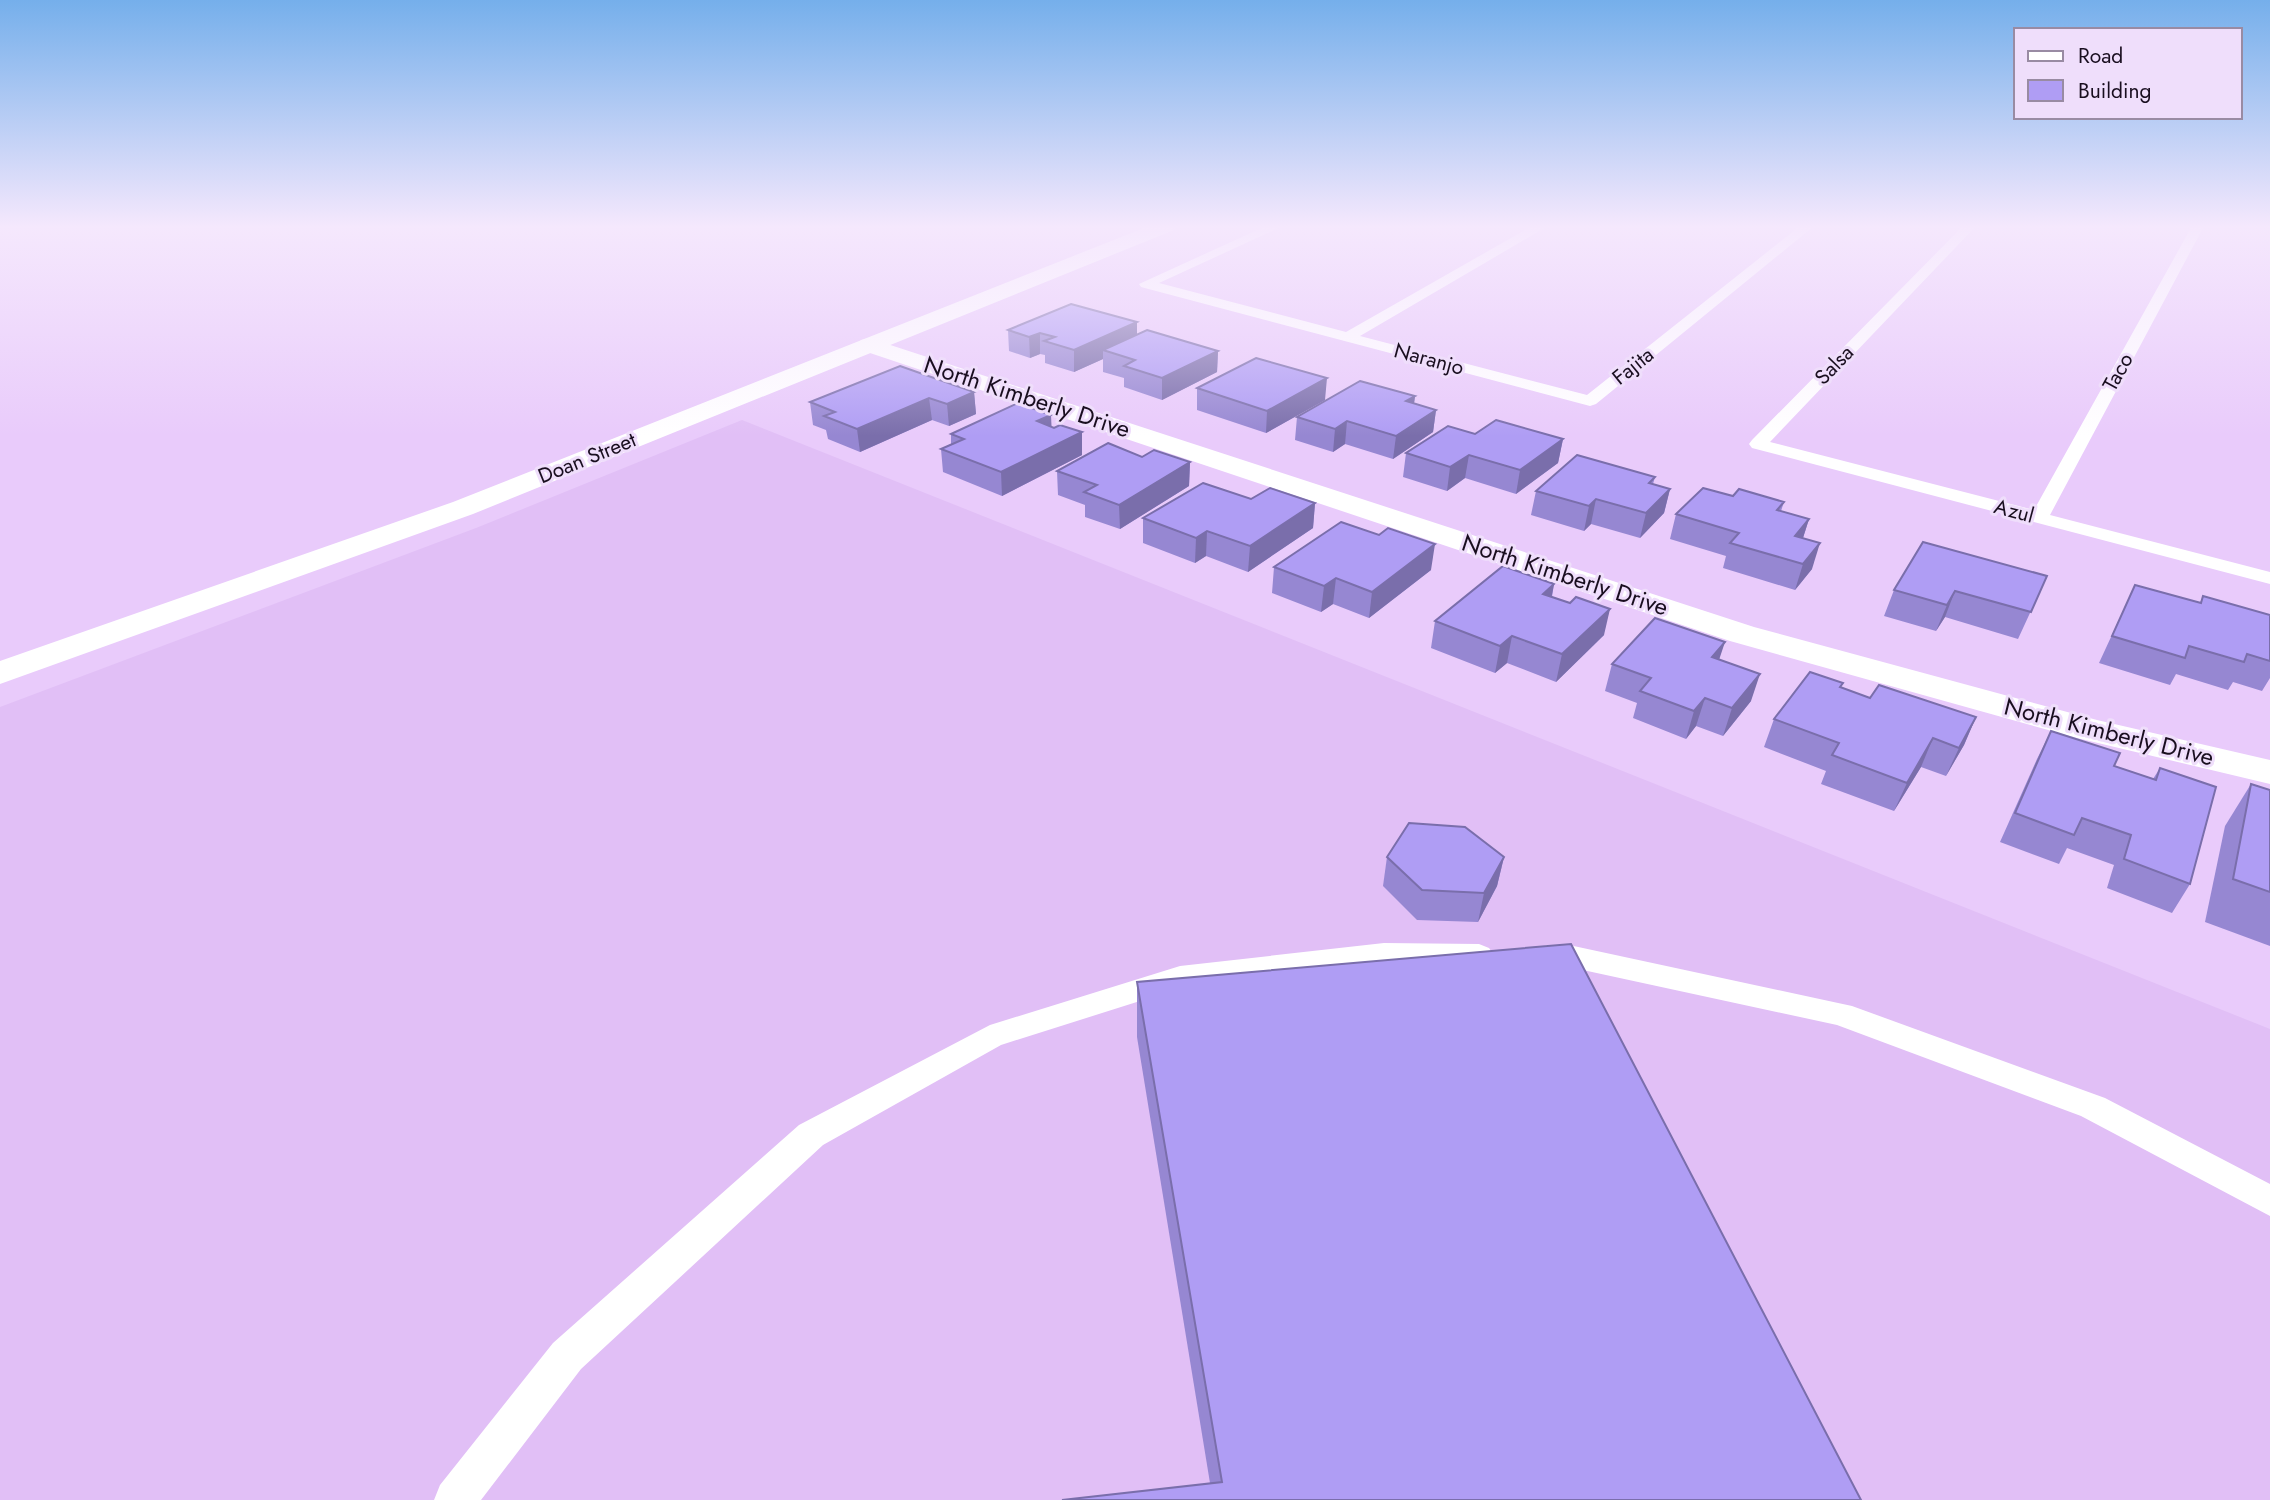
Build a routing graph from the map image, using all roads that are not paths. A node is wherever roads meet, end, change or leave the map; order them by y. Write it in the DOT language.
graph roads {
  1 [pos="992,296"];
  2 [pos="1192,296"];
  3 [pos="1420,296"];
  4 [pos="1721,296"];
  5 [pos="1902,296"];
  6 [pos="2160,296"];
  7 [pos="1348,337"];
  8 [pos="869,345"];
  9 [pos="1590,401"];
  10 [pos="1758,444"];
  11 [pos="2039,518"];
  12 [pos="2270,578"];
  13 [pos="0,673"];
  14 [pos="2270,772"];
  15 [pos="2270,1201"];
  16 [pos="455,1500"];
  1 -- 8 [label="street, Doan Street"];
  2 -- 7 [label="lane, Naranjo"];
  3 -- 7 [label="lane"];
  4 -- 9 [label="lane, Fajita"];
  5 -- 10 [label="lane, Salsa"];
  6 -- 11 [label="lane, Taco"];
  7 -- 9 [label="lane, Naranjo"];
  8 -- 13 [label="street, Doan Street"];
  8 -- 14 [label="street, North Kimberly Drive"];
  10 -- 11 [label="lane, Azul"];
  11 -- 12 [label="lane, Azul"];
  15 -- 16 [label="lane"];
}
